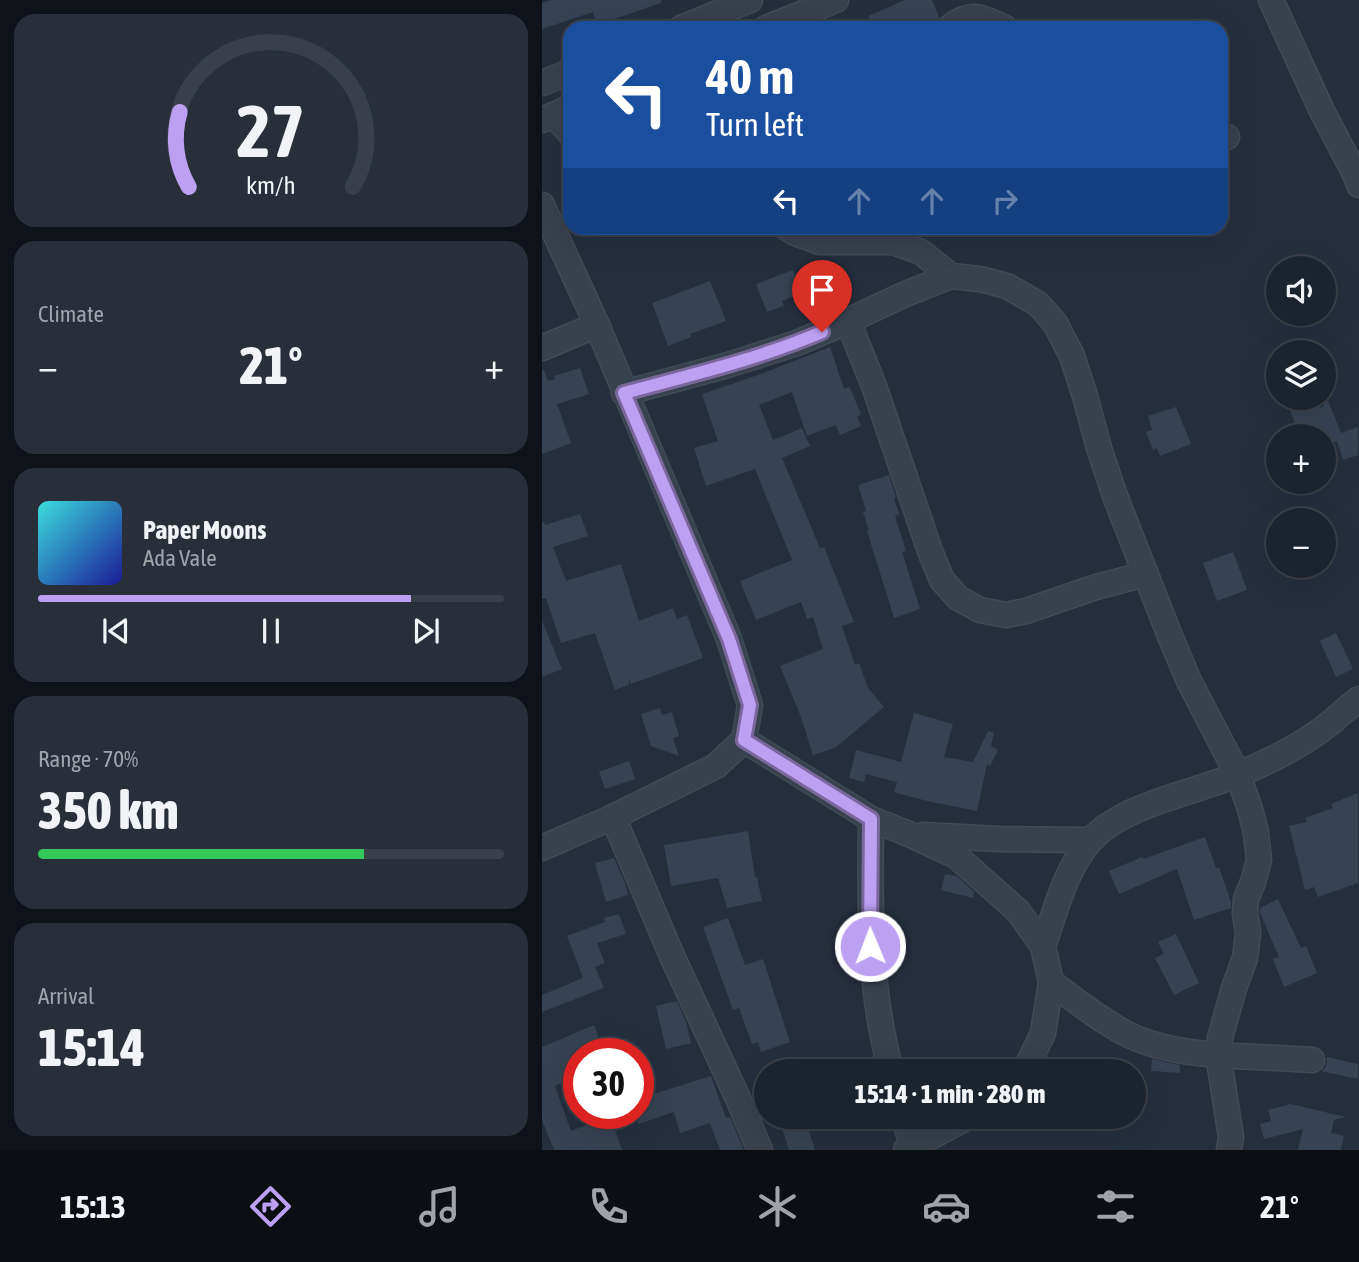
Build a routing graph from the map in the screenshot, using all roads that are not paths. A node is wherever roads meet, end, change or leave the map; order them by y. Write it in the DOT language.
graph roads {
  1 [pos="750,0"];
  2 [pos="835,0"];
  3 [pos="1271,0"];
  4 [pos="698,21"];
  5 [pos="790,21"];
  6 [pos="957,21"];
  7 [pos="990,21"];
  8 [pos="563,75"];
  9 [pos="542,83"];
  10 [pos="1359,185"];
  11 [pos="542,205"];
  12 [pos="801,235"];
  13 [pos="951,276"];
  14 [pos="848,321"];
  15 [pos="597,325"];
  16 [pos="542,348"];
  17 [pos="624,393"];
  18 [pos="1146,575"];
  19 [pos="1359,699"];
  20 [pos="744,740"];
  21 [pos="1238,775"];
  22 [pos="613,817"];
  23 [pos="871,819"];
  24 [pos="542,826"];
  25 [pos="909,834"];
  26 [pos="565,838"];
  27 [pos="1038,840"];
  28 [pos="1091,840"];
  29 [pos="542,848"];
  30 [pos="1067,877"];
  31 [pos="1043,946"];
  32 [pos="1051,982"];
  33 [pos="1218,1054"];
  34 [pos="887,1059"];
  35 [pos="1030,1059"];
  36 [pos="1312,1060"];
  37 [pos="906,1129"];
  38 [pos="947,1129"];
  39 [pos="910,1149"];
  40 [pos="760,1150"];
  41 [pos="1229,1150"];
  1 -- 4 [label="street"];
  2 -- 5 [label="street"];
  3 -- 10 [label="street"];
  6 -- 7 [label="street"];
  8 -- 9 [label="street"];
  11 -- 15 [label="street"];
  12 -- 13 [label="street"];
  13 -- 14 [label="street"];
  13 -- 18 [label="street"];
  14 -- 17 [label="street"];
  14 -- 18 [label="street"];
  15 -- 16 [label="street"];
  15 -- 17 [label="street"];
  17 -- 20 [label="street"];
  18 -- 21 [label="street"];
  19 -- 21 [label="street"];
  20 -- 22 [label="street"];
  20 -- 23 [label="street"];
  21 -- 28 [label="street"];
  21 -- 33 [label="street"];
  22 -- 26 [label="street"];
  22 -- 40 [label="street"];
  23 -- 25 [label="street"];
  23 -- 34 [label="street"];
  24 -- 26 [label="street"];
  25 -- 27 [label="street"];
  25 -- 31 [label="street"];
  26 -- 29 [label="street"];
  27 -- 28 [label="street"];
  27 -- 30 [label="street"];
  28 -- 30 [label="street"];
  30 -- 31 [label="street"];
  31 -- 32 [label="street"];
  32 -- 33 [label="street"];
  32 -- 35 [label="street"];
  33 -- 36 [label="street"];
  33 -- 41 [label="street"];
  37 -- 39 [label="street"];
  38 -- 39 [label="street"];
}
